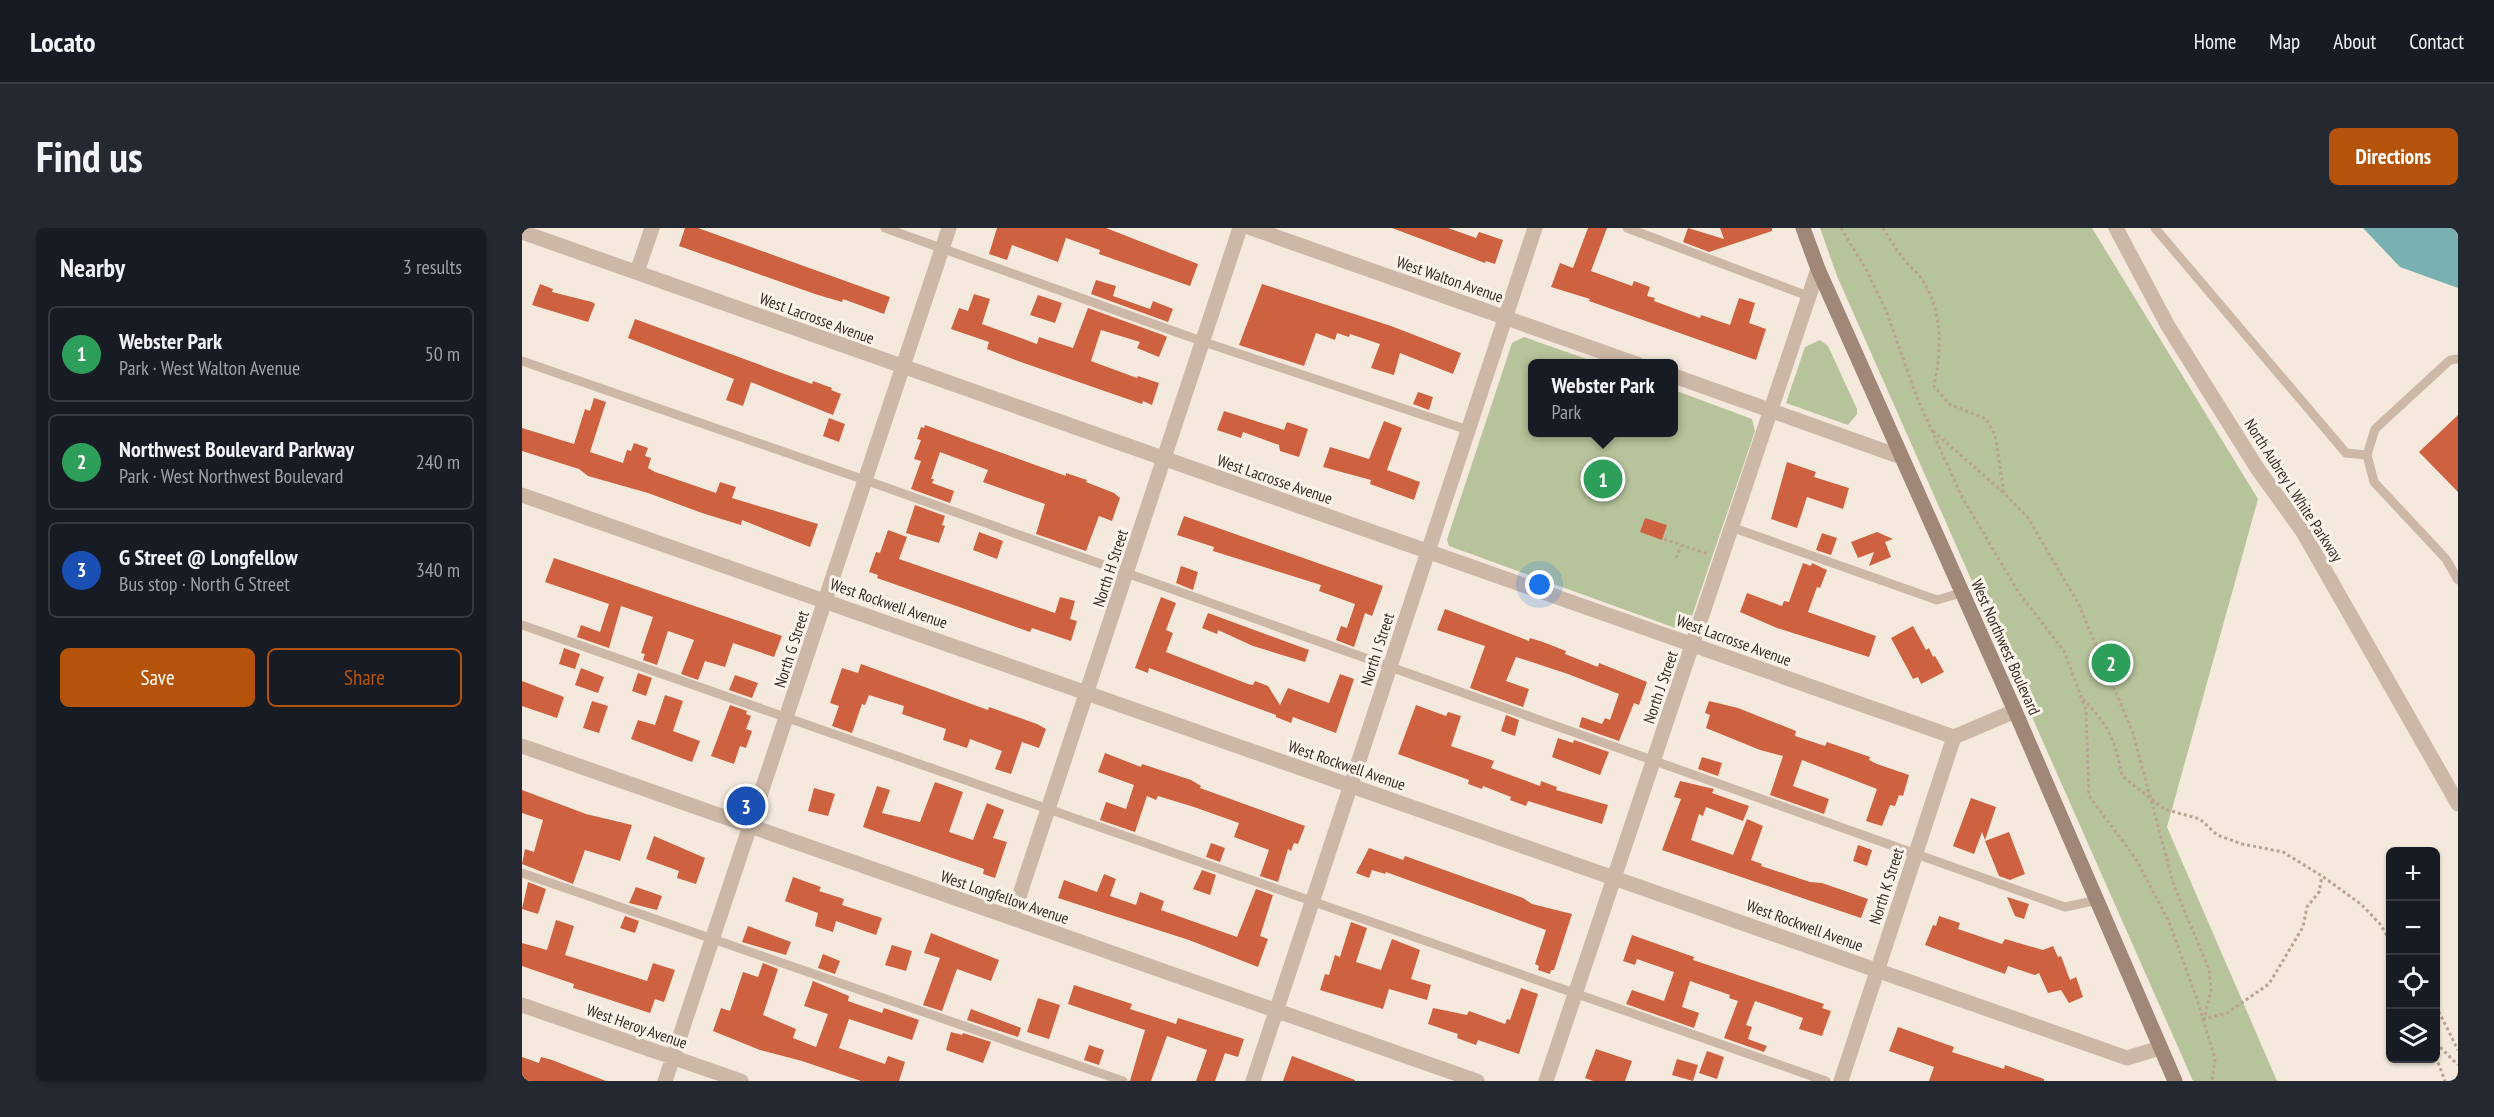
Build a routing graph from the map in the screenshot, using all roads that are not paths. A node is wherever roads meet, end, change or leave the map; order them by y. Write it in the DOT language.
graph roads {
  1 [pos="652,228"];
  2 [pos="885,228"];
  3 [pos="948,228"];
  4 [pos="1240,228"];
  5 [pos="1251,228"];
  6 [pos="1535,228"];
  7 [pos="1627,228"];
  8 [pos="1803,228"];
  9 [pos="2116,228"];
  10 [pos="2155,228"];
  11 [pos="522,232"];
  12 [pos="942,248"];
  13 [pos="1818,269"];
  14 [pos="637,272"];
  15 [pos="1808,296"];
  16 [pos="1504,317"];
  17 [pos="1204,342"];
  18 [pos="1625,359"];
  19 [pos="2458,359"];
  20 [pos="522,361"];
  21 [pos="901,367"];
  22 [pos="1678,377"];
  23 [pos="1769,410"];
  24 [pos="1468,429"];
  25 [pos="2367,455"];
  26 [pos="1902,458"];
  27 [pos="1166,459"];
  28 [pos="864,480"];
  29 [pos="522,495"];
  30 [pos="1731,527"];
  31 [pos="1428,552"];
  32 [pos="1127,574"];
  33 [pos="2458,580"];
  34 [pos="1961,593"];
  35 [pos="826,600"];
  36 [pos="522,625"];
  37 [pos="1693,644"];
  38 [pos="1391,666"];
  39 [pos="1088,692"];
  40 [pos="2015,711"];
  41 [pos="787,717"];
  42 [pos="1954,737"];
  43 [pos="522,746"];
  44 [pos="1654,760"];
  45 [pos="1351,786"];
  46 [pos="2458,804"];
  47 [pos="1050,807"];
  48 [pos="750,827"];
  49 [pos="1916,854"];
  50 [pos="522,873"];
  51 [pos="1615,876"];
  52 [pos="1313,900"];
  53 [pos="2098,900"];
  54 [pos="1012,918"];
  55 [pos="712,940"];
  56 [pos="1877,970"];
  57 [pos="1576,992"];
  58 [pos="522,1005"];
  59 [pos="1277,1011"];
  60 [pos="2160,1048"];
  61 [pos="673,1057"];
  62 [pos="664,1081"];
  63 [pos="741,1081"];
  64 [pos="1123,1081"];
  65 [pos="1253,1081"];
  66 [pos="1477,1081"];
  67 [pos="1546,1081"];
  68 [pos="1826,1081"];
  69 [pos="1841,1081"];
  70 [pos="2175,1081"];
  1 -- 14 [label="street"];
  2 -- 12 [label="lane"];
  3 -- 12 [label="street, North G Street"];
  4 -- 17 [label="street, North H Street"];
  5 -- 16 [label="street, West Walton Avenue"];
  6 -- 16 [label="street, North I Street"];
  7 -- 15 [label="lane"];
  8 -- 13 [label="main road, West Northwest Boulevard"];
  9 -- 46 [label="street, North Aubrey L White Parkway"];
  10 -- 25 [label="lane"];
  11 -- 14 [label="street, West Lacrosse Avenue"];
  12 -- 17 [label="lane"];
  12 -- 21 [label="street, North G Street"];
  13 -- 15 [label="street, North J Street"];
  13 -- 26 [label="main road, West Northwest Boulevard"];
  14 -- 21 [label="street, West Lacrosse Avenue"];
  15 -- 23 [label="street, North J Street"];
  16 -- 18 [label="street, West Walton Avenue"];
  16 -- 24 [label="street, North I Street"];
  17 -- 24 [label="lane"];
  17 -- 27 [label="street, North H Street"];
  19 -- 25 [label="lane"];
  20 -- 28 [label="lane"];
  21 -- 27 [label="street, West Lacrosse Avenue"];
  21 -- 28 [label="street, North G Street"];
  22 -- 23 [label="street"];
  23 -- 26 [label="street"];
  23 -- 30 [label="street, North J Street"];
  24 -- 31 [label="street, North I Street"];
  25 -- 33 [label="lane"];
  26 -- 34 [label="main road, West Northwest Boulevard"];
  27 -- 31 [label="street, West Lacrosse Avenue"];
  27 -- 32 [label="street, North H Street"];
  28 -- 32 [label="lane"];
  28 -- 35 [label="street, North G Street"];
  29 -- 35 [label="street, West Rockwell Avenue"];
  30 -- 34 [label="lane"];
  30 -- 37 [label="street, North J Street"];
  31 -- 37 [label="street, West Lacrosse Avenue"];
  31 -- 38 [label="street, North I Street"];
  32 -- 38 [label="lane"];
  32 -- 39 [label="street, North H Street"];
  34 -- 40 [label="main road, West Northwest Boulevard"];
  35 -- 39 [label="street, West Rockwell Avenue"];
  35 -- 41 [label="street, North G Street"];
  36 -- 41 [label="lane"];
  37 -- 42 [label="street, West Lacrosse Avenue"];
  37 -- 44 [label="street, North J Street"];
  38 -- 44 [label="lane"];
  38 -- 45 [label="street, North I Street"];
  39 -- 45 [label="street, West Rockwell Avenue"];
  39 -- 47 [label="street, North H Street"];
  40 -- 42 [label="street"];
  40 -- 53 [label="main road, West Northwest Boulevard"];
  41 -- 47 [label="lane"];
  41 -- 48 [label="street, North G Street"];
  42 -- 49 [label="street, North K Street"];
  43 -- 48 [label="street, West Longfellow Avenue"];
  44 -- 49 [label="lane"];
  44 -- 51 [label="street, North J Street"];
  45 -- 51 [label="street, West Rockwell Avenue"];
  45 -- 52 [label="street, North I Street"];
  47 -- 52 [label="lane"];
  47 -- 54 [label="street, North H Street"];
  48 -- 54 [label="street, West Longfellow Avenue"];
  48 -- 55 [label="street, North G Street"];
  49 -- 53 [label="lane"];
  49 -- 56 [label="street, North K Street"];
  50 -- 55 [label="lane"];
  51 -- 56 [label="street, West Rockwell Avenue"];
  51 -- 57 [label="street, North J Street"];
  52 -- 57 [label="lane"];
  52 -- 59 [label="street, North I Street"];
  53 -- 60 [label="main road, West Northwest Boulevard"];
  54 -- 59 [label="street, West Longfellow Avenue"];
  55 -- 61 [label="street, North G Street"];
  55 -- 64 [label="lane"];
  56 -- 60 [label="street, West Rockwell Avenue"];
  56 -- 69 [label="street, North K Street"];
  57 -- 67 [label="street, North J Street"];
  57 -- 68 [label="lane"];
  58 -- 61 [label="street, West Heroy Avenue"];
  59 -- 65 [label="street, North I Street"];
  59 -- 66 [label="street, West Longfellow Avenue"];
  60 -- 70 [label="main road, West Northwest Boulevard"];
  61 -- 62 [label="street, North G Street"];
  61 -- 63 [label="street, West Heroy Avenue"];
}
